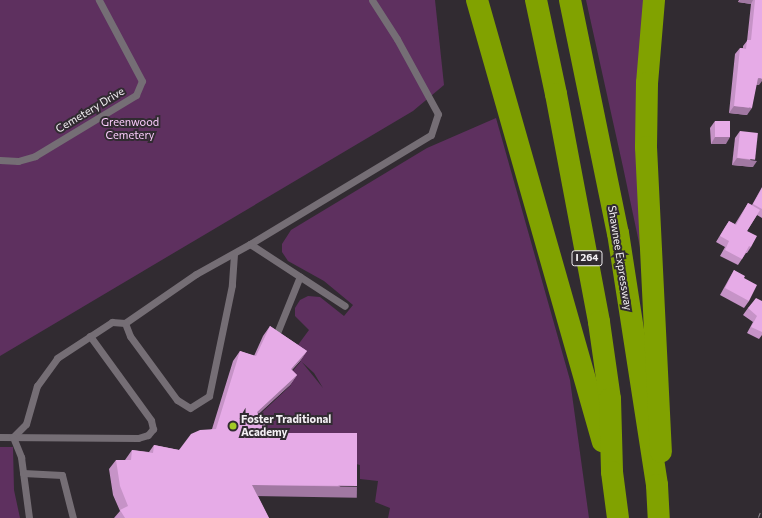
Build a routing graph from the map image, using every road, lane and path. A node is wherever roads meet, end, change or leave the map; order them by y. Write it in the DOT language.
graph roads {
  1 [pos="99,0"];
  2 [pos="372,0"];
  3 [pos="477,0"];
  4 [pos="536,0"];
  5 [pos="570,0"];
  6 [pos="654,0"];
  7 [pos="0,160"];
  8 [pos="250,244"];
  9 [pos="234,254"];
  10 [pos="300,276"];
  11 [pos="345,306"];
  12 [pos="125,323"];
  13 [pos="277,333"];
  14 [pos="90,336"];
  15 [pos="0,436"];
  16 [pos="13,437"];
  17 [pos="612,472"];
  18 [pos="22,473"];
  19 [pos="657,485"];
  20 [pos="29,518"];
  21 [pos="73,518"];
  22 [pos="618,518"];
  23 [pos="659,518"];
  1 -- 7 [label="lane, Cemetery Drive"];
  2 -- 8 [label="lane"];
  3 -- 17 [label="highway"];
  4 -- 17 [label="highway, I 264"];
  5 -- 19 [label="highway, Shawnee Expressway"];
  6 -- 19 [label="highway"];
  8 -- 9 [label="lane"];
  8 -- 10 [label="lane"];
  9 -- 12 [label="lane"];
  9 -- 12 [label="lane"];
  10 -- 11 [label="lane"];
  10 -- 13 [label="lane"];
  12 -- 14 [label="lane"];
  14 -- 16 [label="lane"];
  14 -- 16 [label="lane"];
  15 -- 16 [label="lane"];
  16 -- 18 [label="lane"];
  17 -- 22 [label="highway, I 264"];
  18 -- 20 [label="lane"];
  18 -- 21 [label="lane"];
  19 -- 23 [label="highway, Shawnee Expressway"];
}
